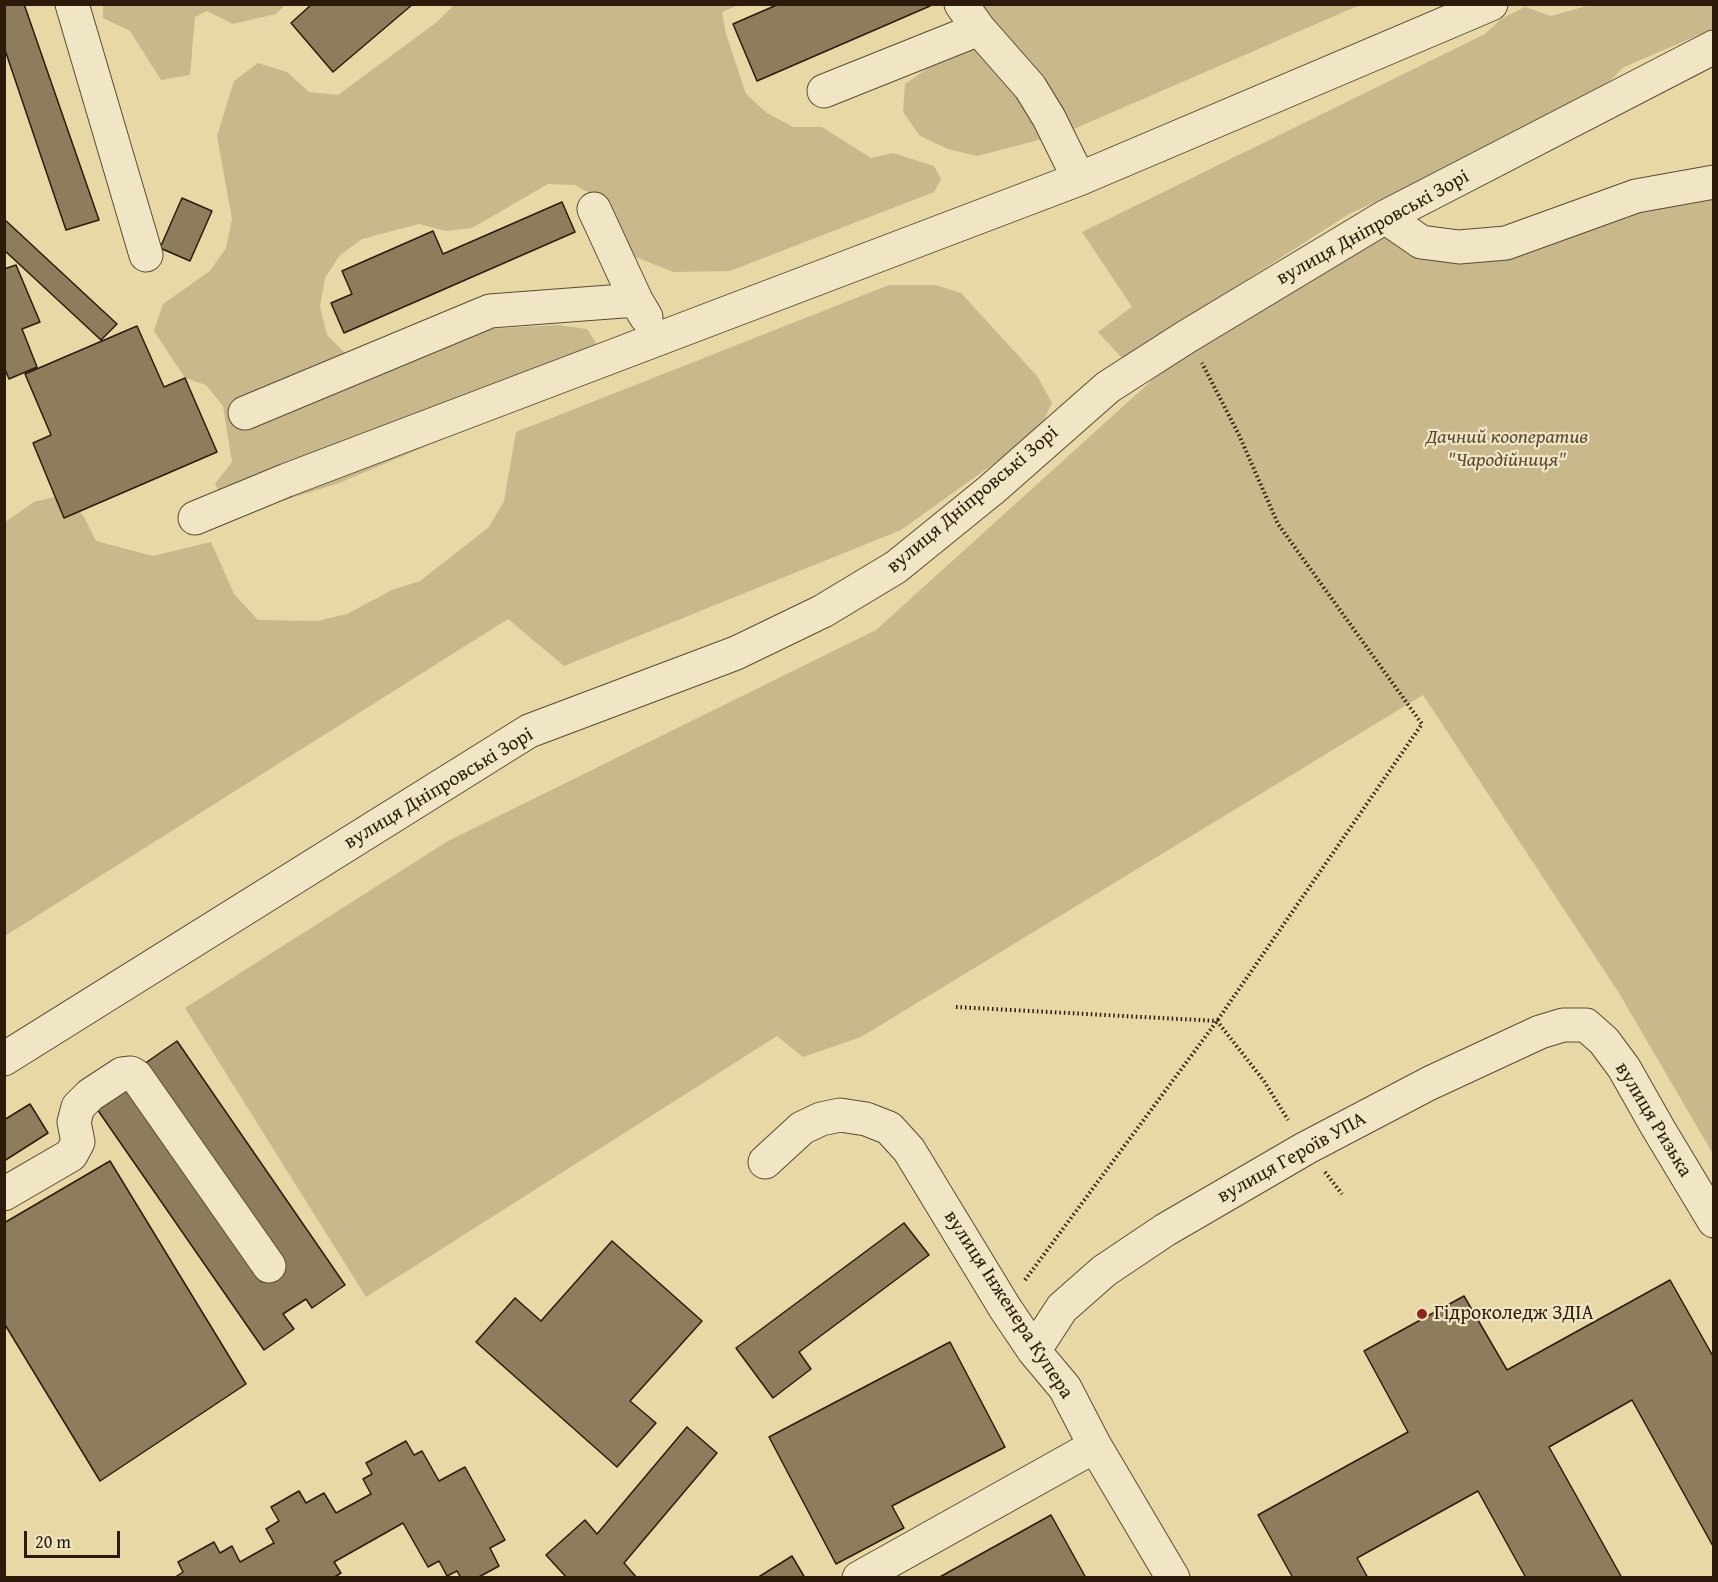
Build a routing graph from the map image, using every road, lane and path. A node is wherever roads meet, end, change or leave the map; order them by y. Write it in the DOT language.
graph roads {
  1 [pos="72,4"];
  2 [pos="1491,4"];
  3 [pos="970,17"];
  4 [pos="1713,48"];
  5 [pos="824,91"];
  6 [pos="1079,179"];
  7 [pos="1713,182"];
  8 [pos="594,209"];
  9 [pos="1385,217"];
  10 [pos="146,255"];
  11 [pos="636,300"];
  12 [pos="659,339"];
  13 [pos="1200,359"];
  14 [pos="245,413"];
  15 [pos="195,518"];
  16 [pos="956,1007"];
  17 [pos="1217,1021"];
  18 [pos="1586,1025"];
  19 [pos="4,1059"];
  20 [pos="1306,1148"];
  21 [pos="765,1162"];
  22 [pos="4,1194"];
  23 [pos="1342,1194"];
  24 [pos="1713,1221"];
  25 [pos="269,1266"];
  26 [pos="1005,1308"];
  27 [pos="1034,1351"];
  28 [pos="1095,1446"];
  29 [pos="859,1578"];
  30 [pos="1173,1578"];
  1 -- 10 [label="street"];
  2 -- 6 [label="street"];
  3 -- 5 [label="street"];
  3 -- 6 [label="street"];
  4 -- 9 [label="street, вулиця Дніпровські Зорі"];
  6 -- 12 [label="street"];
  7 -- 9 [label="street"];
  8 -- 11 [label="street"];
  9 -- 19 [label="street, вулиця Дніпровські Зорі"];
  11 -- 12 [label="street"];
  11 -- 14 [label="street"];
  12 -- 15 [label="street"];
  13 -- 17 [label="path"];
  16 -- 17 [label="path"];
  17 -- 20 [label="path"];
  17 -- 26 [label="path"];
  18 -- 20 [label="street, вулиця Героїв УПА"];
  18 -- 24 [label="street, вулиця Ризька"];
  20 -- 23 [label="path"];
  20 -- 27 [label="street, вулиця Героїв УПА"];
  21 -- 26 [label="street, вулиця Інженера Купера"];
  22 -- 25 [label="street"];
  26 -- 27 [label="street, вулиця Інженера Купера"];
  27 -- 28 [label="street, вулиця Інженера Купера"];
  28 -- 29 [label="street"];
  28 -- 30 [label="street, вулиця Інженера Купера"];
}
